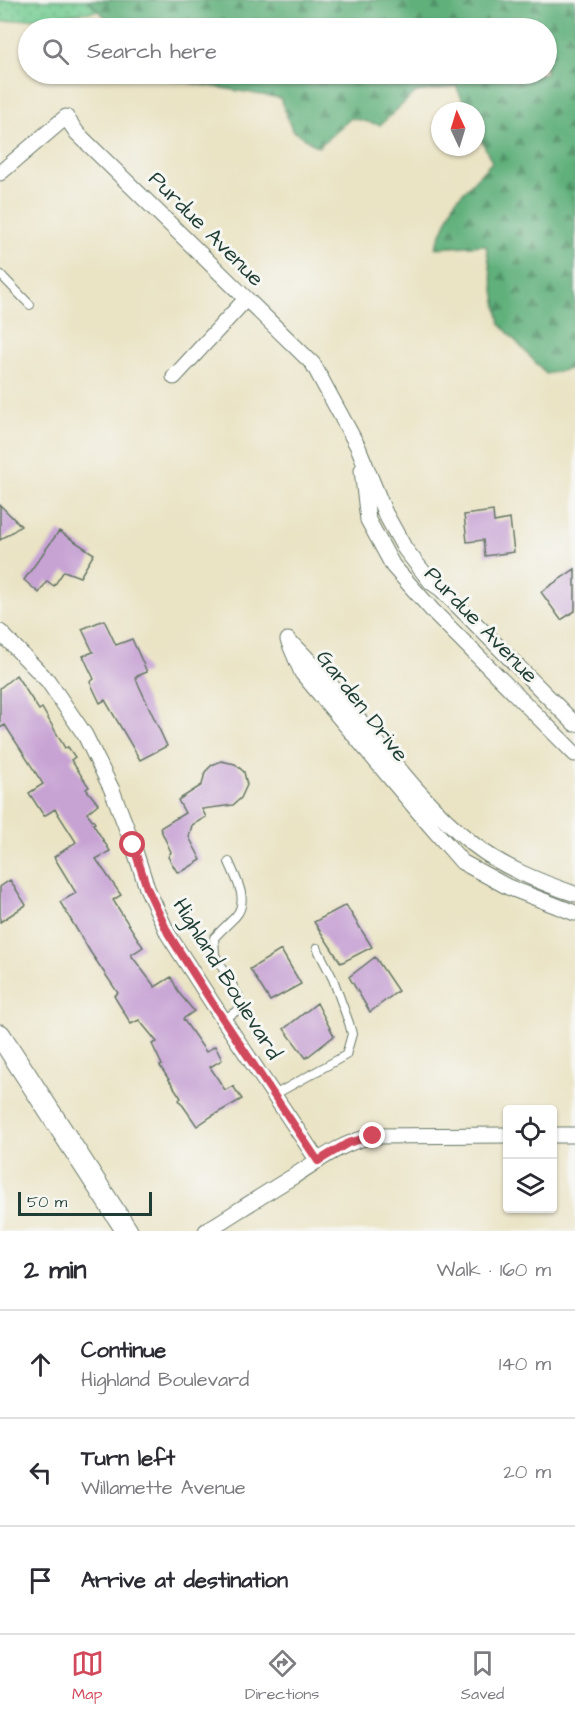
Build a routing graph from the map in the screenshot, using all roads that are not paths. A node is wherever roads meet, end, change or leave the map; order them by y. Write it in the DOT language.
graph roads {
  1 [pos="0,173"];
  2 [pos="0,274"];
  3 [pos="245,300"];
  4 [pos="30,305"];
  5 [pos="174,377"];
  6 [pos="358,447"];
  7 [pos="0,632"];
  8 [pos="575,724"];
  9 [pos="575,754"];
  10 [pos="229,862"];
  11 [pos="575,894"];
  12 [pos="575,913"];
  13 [pos="317,948"];
  14 [pos="223,1020"];
  15 [pos="0,1035"];
  16 [pos="274,1095"];
  17 [pos="503,1135"];
  18 [pos="557,1135"];
  19 [pos="575,1135"];
  20 [pos="318,1161"];
  21 [pos="127,1231"];
  22 [pos="206,1231"];
  1 -- 3 [label="street, Purdue Avenue"];
  2 -- 4 [label="lane"];
  3 -- 5 [label="street"];
  3 -- 6 [label="street, Purdue Avenue"];
  6 -- 8 [label="street, Purdue Avenue"];
  6 -- 9 [label="street, Purdue Avenue"];
  7 -- 14 [label="street, Highland Boulevard"];
  10 -- 14 [label="lane"];
  11 -- 12 [label="street, Garden Drive"];
  13 -- 16 [label="lane"];
  14 -- 16 [label="street, Highland Boulevard"];
  15 -- 21 [label="street"];
  16 -- 20 [label="street, Highland Boulevard"];
  17 -- 20 [label="street"];
  18 -- 19 [label="street"];
  20 -- 22 [label="street"];
}
